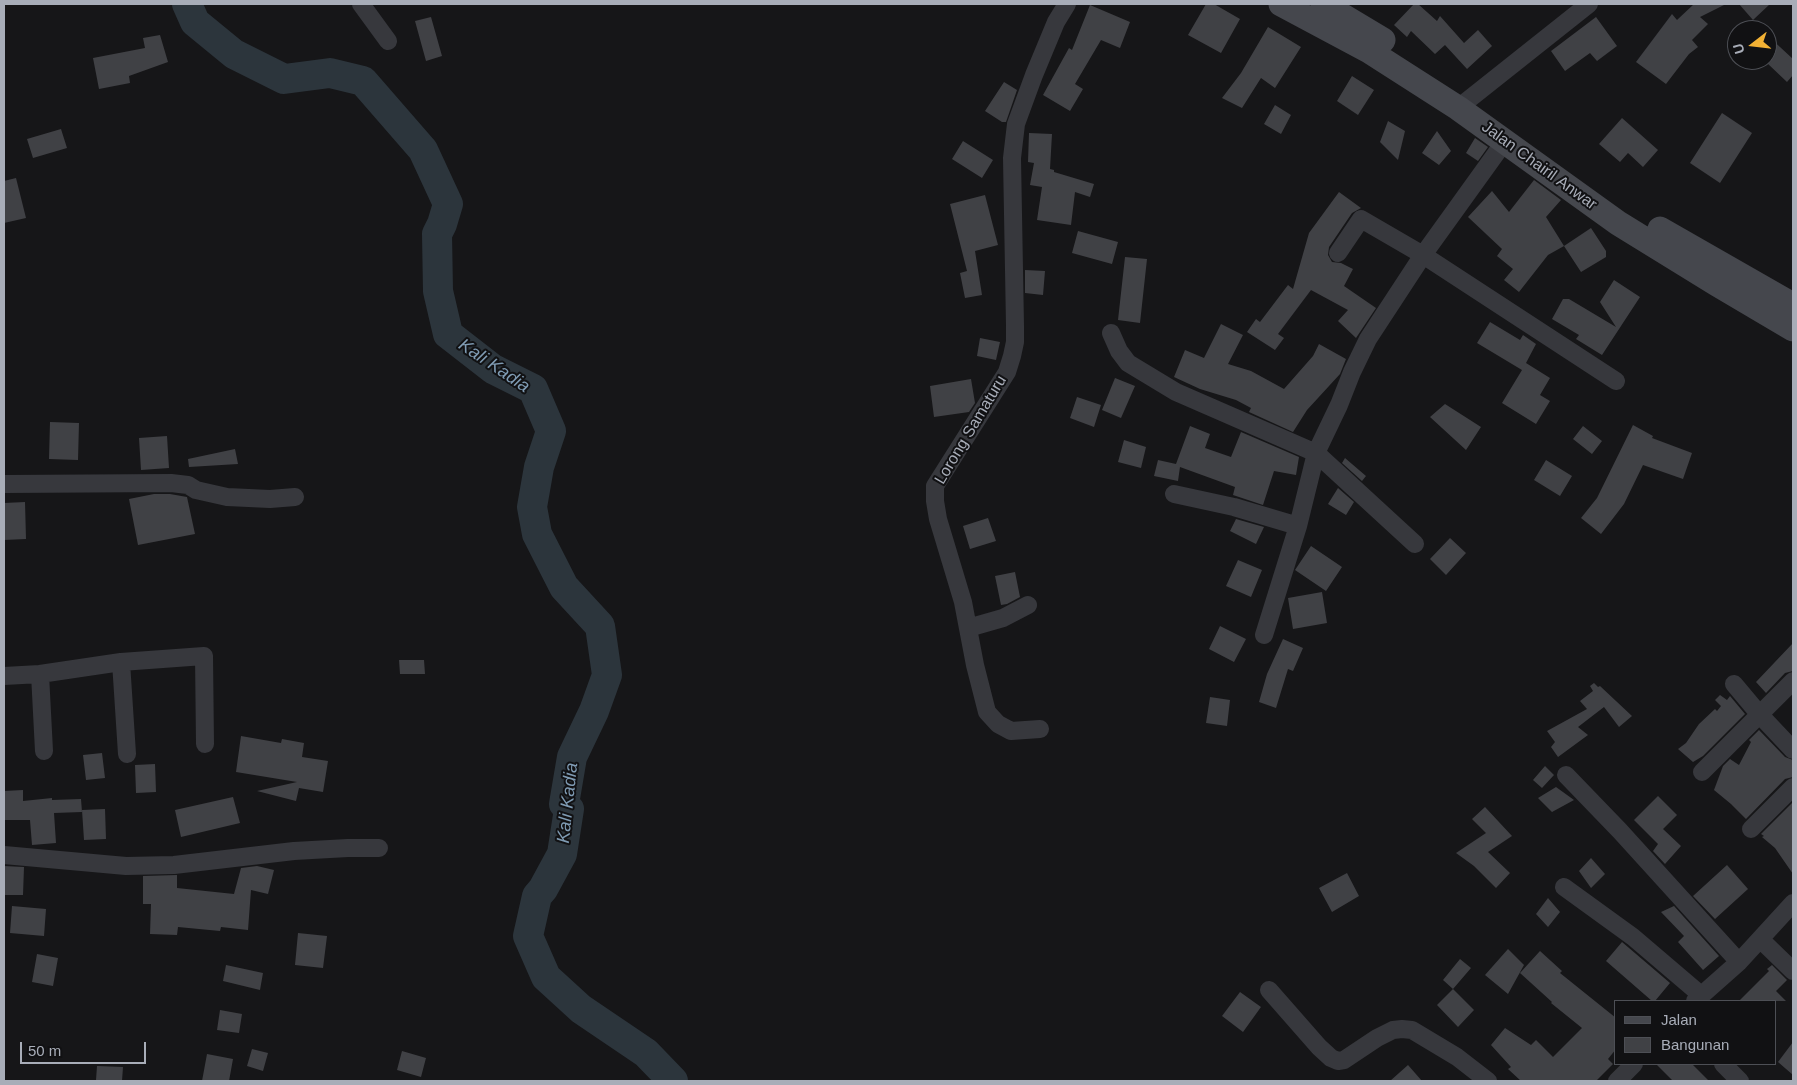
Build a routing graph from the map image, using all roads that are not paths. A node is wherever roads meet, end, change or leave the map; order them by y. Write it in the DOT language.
graph roads {
  1 [pos="361,4"];
  2 [pos="1067,4"];
  3 [pos="1282,4"];
  4 [pos="1323,4"];
  5 [pos="1589,4"];
  6 [pos="388,41"];
  7 [pos="1463,104"];
  8 [pos="1505,142"];
  9 [pos="1338,253"];
  10 [pos="1423,254"];
  11 [pos="1793,305"];
  12 [pos="1793,329"];
  13 [pos="1111,333"];
  14 [pos="1616,381"];
  15 [pos="1316,453"];
  16 [pos="4,484"];
  17 [pos="1174,494"];
  18 [pos="295,497"];
  19 [pos="1298,526"];
  20 [pos="1415,544"];
  21 [pos="1028,605"];
  22 [pos="968,628"];
  23 [pos="1264,636"];
  24 [pos="121,662"];
  25 [pos="40,674"];
  26 [pos="4,676"];
  27 [pos="1793,681"];
  28 [pos="1734,684"];
  29 [pos="1760,715"];
  30 [pos="1040,729"];
  31 [pos="205,744"];
  32 [pos="1793,750"];
  33 [pos="44,751"];
  34 [pos="127,754"];
  35 [pos="1702,772"];
  36 [pos="1566,775"];
  37 [pos="1793,787"];
  38 [pos="1751,829"];
  39 [pos="379,848"];
  40 [pos="4,855"];
  41 [pos="1564,887"];
  42 [pos="1793,903"];
  43 [pos="1760,939"];
  44 [pos="1739,962"];
  45 [pos="1793,971"];
  46 [pos="1269,990"];
  47 [pos="1698,998"];
  48 [pos="1633,1065"];
  49 [pos="1724,1065"];
  50 [pos="1488,1081"];
  51 [pos="1617,1081"];
  52 [pos="1740,1081"];
  1 -- 6 [label="street"];
  2 -- 22 [label="street, Lorong Samaturu"];
  3 -- 7 [label="main road, Jalan Chairil Anwar"];
  4 -- 7 [label="main road, Jalan Chairil Anwar"];
  5 -- 7 [label="street"];
  7 -- 8 [label="main road, Jalan Chairil Anwar"];
  7 -- 11 [label="main road, Jalan Chairil Anwar"];
  8 -- 10 [label="street"];
  8 -- 12 [label="main road, Jalan Chairil Anwar"];
  9 -- 10 [label="street"];
  10 -- 14 [label="street"];
  10 -- 15 [label="street"];
  13 -- 15 [label="street"];
  15 -- 19 [label="street"];
  15 -- 20 [label="street"];
  16 -- 18 [label="street"];
  17 -- 19 [label="street"];
  19 -- 23 [label="street"];
  21 -- 22 [label="street"];
  22 -- 30 [label="street, Lorong Samaturu"];
  24 -- 25 [label="street"];
  24 -- 31 [label="street"];
  24 -- 34 [label="street"];
  25 -- 26 [label="street"];
  25 -- 33 [label="street"];
  27 -- 29 [label="street"];
  28 -- 29 [label="street"];
  29 -- 32 [label="street"];
  29 -- 35 [label="street"];
  36 -- 44 [label="street"];
  37 -- 38 [label="street"];
  39 -- 40 [label="street"];
  41 -- 47 [label="street"];
  42 -- 43 [label="street"];
  43 -- 44 [label="street"];
  43 -- 45 [label="street"];
  44 -- 47 [label="street"];
  46 -- 50 [label="street"];
  48 -- 51 [label="street"];
  49 -- 52 [label="street"];
}
